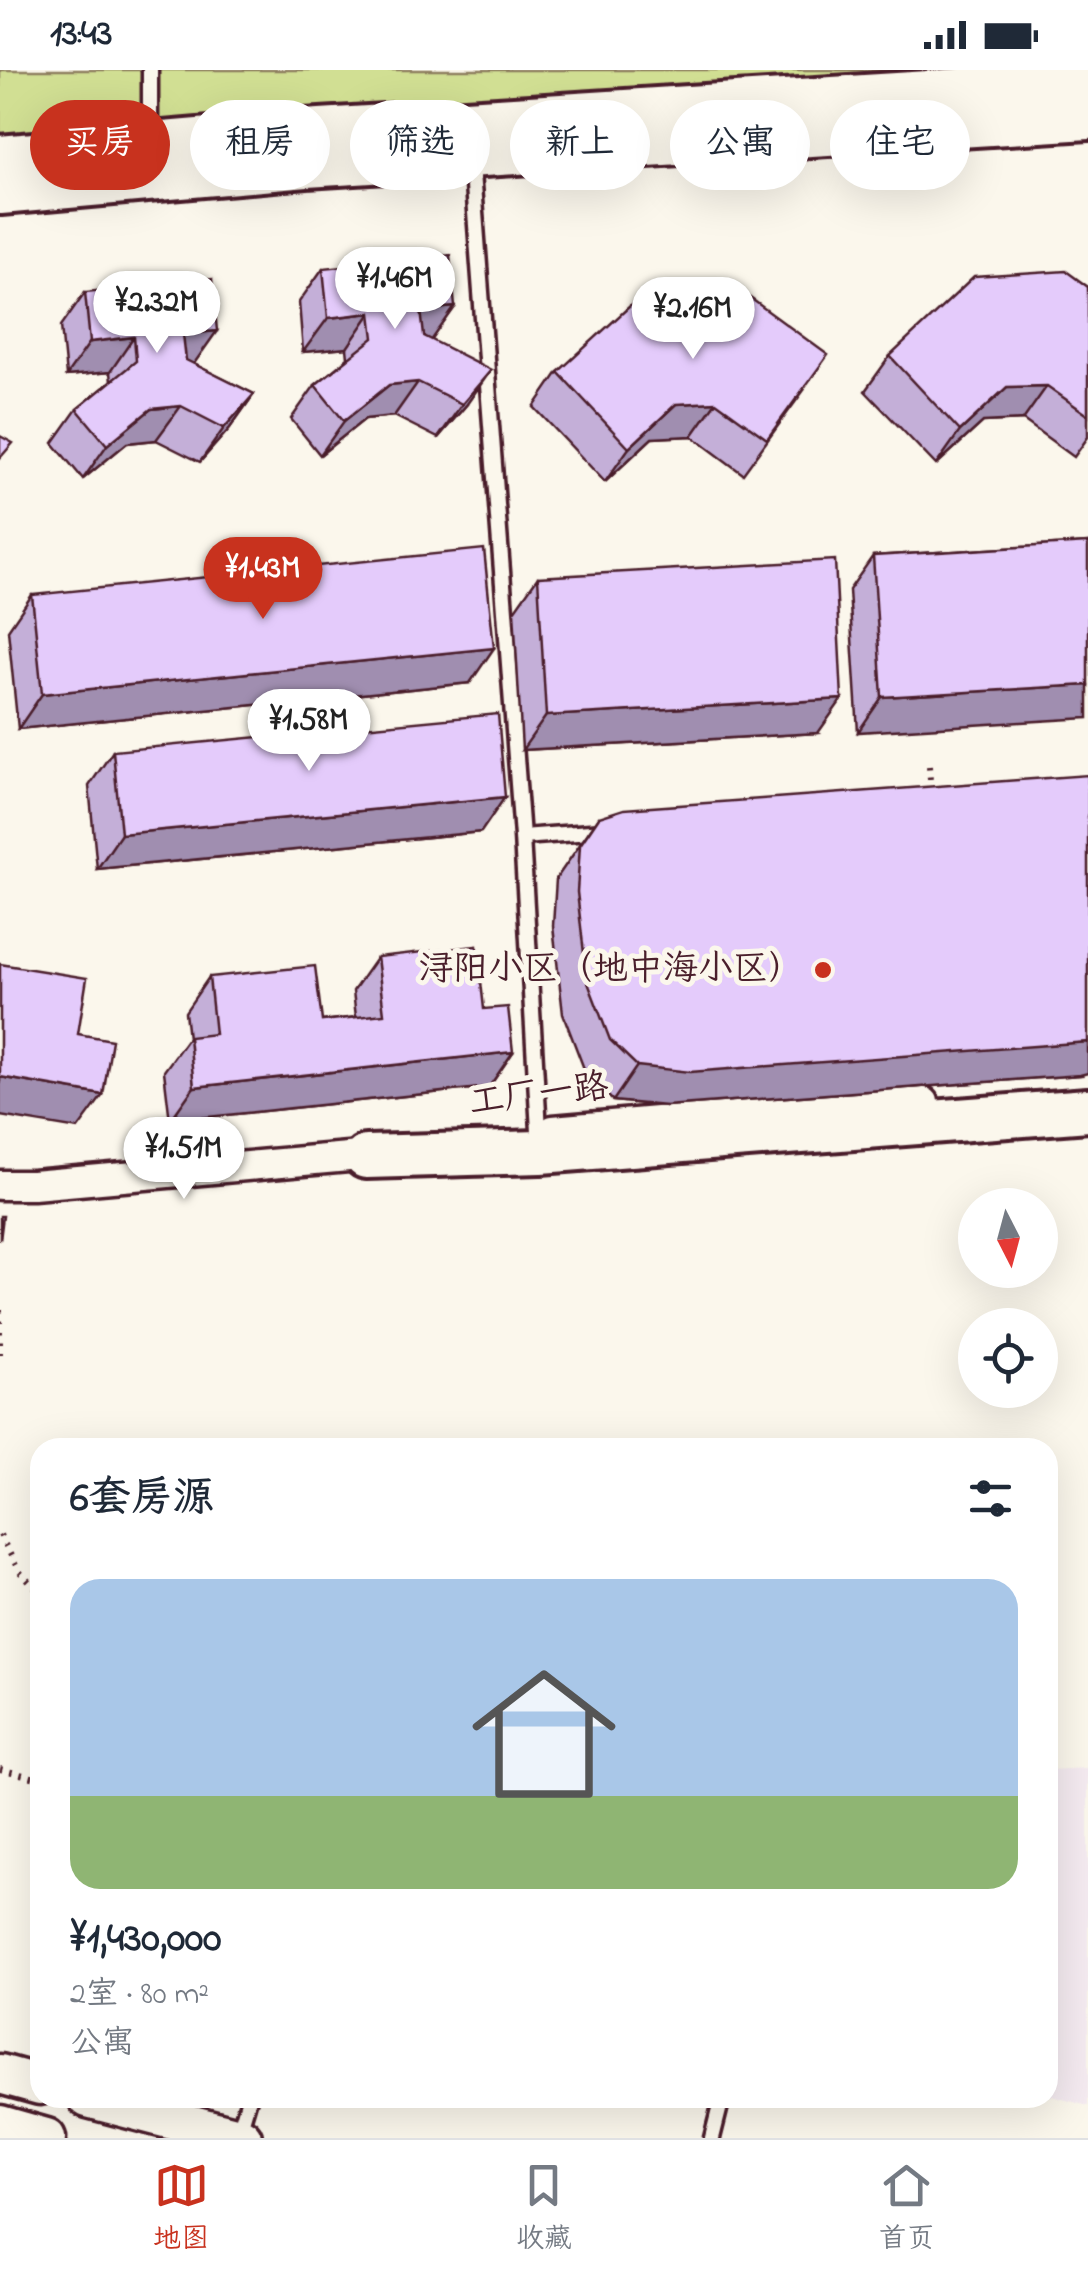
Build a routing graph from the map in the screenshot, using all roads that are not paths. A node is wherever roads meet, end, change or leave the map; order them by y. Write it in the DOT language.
graph roads {
  1 [pos="150,70"];
  2 [pos="1088,82"];
  3 [pos="150,100"];
  4 [pos="1088,118"];
  5 [pos="170,142"];
  6 [pos="30,154"];
  7 [pos="490,155"];
  8 [pos="0,157"];
  9 [pos="350,163"];
  10 [pos="473,190"];
  11 [pos="0,193"];
  12 [pos="620,829"];
  13 [pos="522,837"];
  14 [pos="1088,1092"];
  15 [pos="1088,1110"];
  16 [pos="539,1131"];
  17 [pos="366,1157"];
  18 [pos="0,1185"];
  19 [pos="0,2074"];
  20 [pos="30,2082"];
  21 [pos="127,2108"];
  22 [pos="247,2108"];
  23 [pos="720,2108"];
  24 [pos="0,2125"];
  25 [pos="240,2137"];
  26 [pos="46,2138"];
  27 [pos="712,2138"];
  1 -- 3 [label="lane"];
  2 -- 5 [label="main road"];
  4 -- 7 [label="main road"];
  6 -- 8 [label="main road"];
  9 -- 11 [label="main road"];
  10 -- 13 [label="lane"];
  12 -- 13 [label="lane"];
  13 -- 16 [label="lane"];
  14 -- 16 [label="street, 工厂一路"];
  15 -- 17 [label="main road"];
  16 -- 17 [label="street, 工厂一路"];
  17 -- 18 [label="street, 工厂一路"];
  19 -- 20 [label="main road"];
  21 -- 25 [label="main road"];
  22 -- 25 [label="lane"];
  23 -- 27 [label="lane"];
  24 -- 26 [label="main road"];
}
